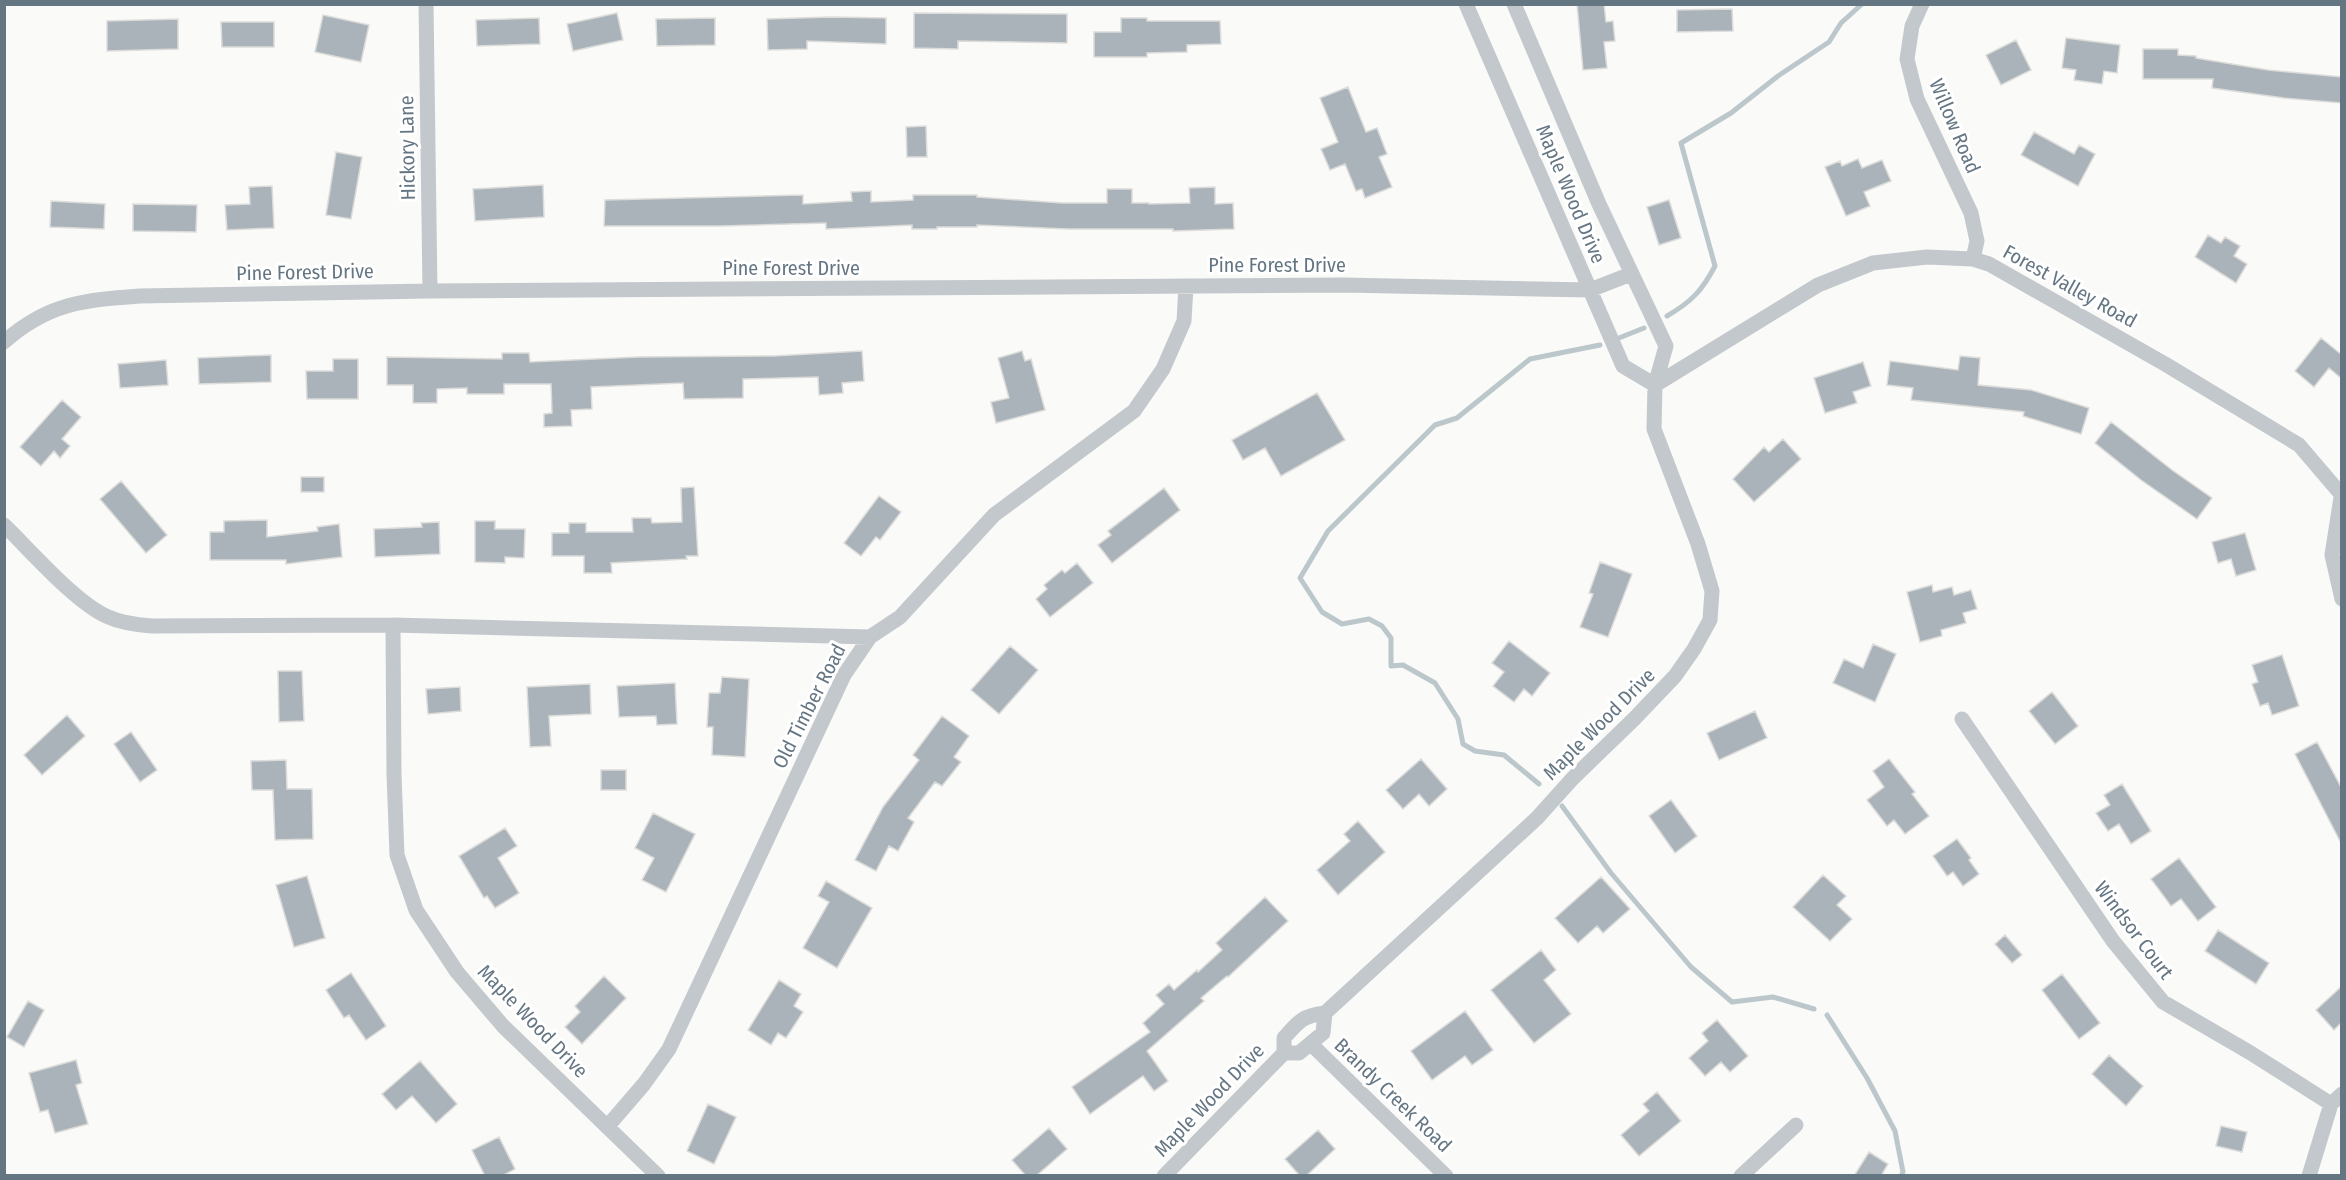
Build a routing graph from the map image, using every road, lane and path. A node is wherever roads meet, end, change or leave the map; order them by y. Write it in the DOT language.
graph roads {
  1 [pos="426,4"];
  2 [pos="1467,4"];
  3 [pos="1514,4"];
  4 [pos="1924,6"];
  5 [pos="1973,259"];
  6 [pos="1631,274"];
  7 [pos="1186,286"];
  8 [pos="1590,290"];
  9 [pos="430,291"];
  10 [pos="4,342"];
  11 [pos="1655,385"];
  12 [pos="2341,492"];
  13 [pos="4,525"];
  14 [pos="2342,599"];
  15 [pos="393,625"];
  16 [pos="870,637"];
  17 [pos="1962,719"];
  18 [pos="1325,1013"];
  19 [pos="1311,1044"];
  20 [pos="1284,1053"];
  21 [pos="2336,1099"];
  22 [pos="1796,1125"];
  23 [pos="607,1127"];
  24 [pos="658,1176"];
  25 [pos="1164,1176"];
  26 [pos="1446,1176"];
  27 [pos="1741,1176"];
  28 [pos="2309,1176"];
  1 -- 9 [label="street, Hickory Lane"];
  2 -- 8 [label="street, Maple Wood Drive"];
  3 -- 6 [label="street, Maple Wood Drive"];
  4 -- 5 [label="street, Willow Road"];
  5 -- 11 [label="street, Forest Valley Road"];
  5 -- 12 [label="street, Forest Valley Road"];
  6 -- 8 [label="street"];
  6 -- 11 [label="street, Maple Wood Drive"];
  7 -- 8 [label="street, Pine Forest Drive"];
  7 -- 9 [label="street, Pine Forest Drive"];
  7 -- 16 [label="street, Old Timber Road"];
  8 -- 11 [label="street, Maple Wood Drive"];
  9 -- 10 [label="street, Pine Forest Drive"];
  11 -- 18 [label="street, Maple Wood Drive"];
  12 -- 14 [label="street"];
  13 -- 15 [label="street"];
  15 -- 16 [label="street"];
  15 -- 23 [label="street, Maple Wood Drive"];
  16 -- 23 [label="street, Old Timber Road"];
  17 -- 21 [label="street, Windsor Court"];
  18 -- 19 [label="street, Maple Wood Drive"];
  18 -- 20 [label="street, Maple Wood Drive"];
  19 -- 20 [label="street, Maple Wood Drive"];
  19 -- 26 [label="street, Brandy Creek Road"];
  20 -- 25 [label="street, Maple Wood Drive"];
  21 -- 28 [label="street"];
  22 -- 27 [label="street"];
  23 -- 24 [label="street, Maple Wood Drive"];
}
